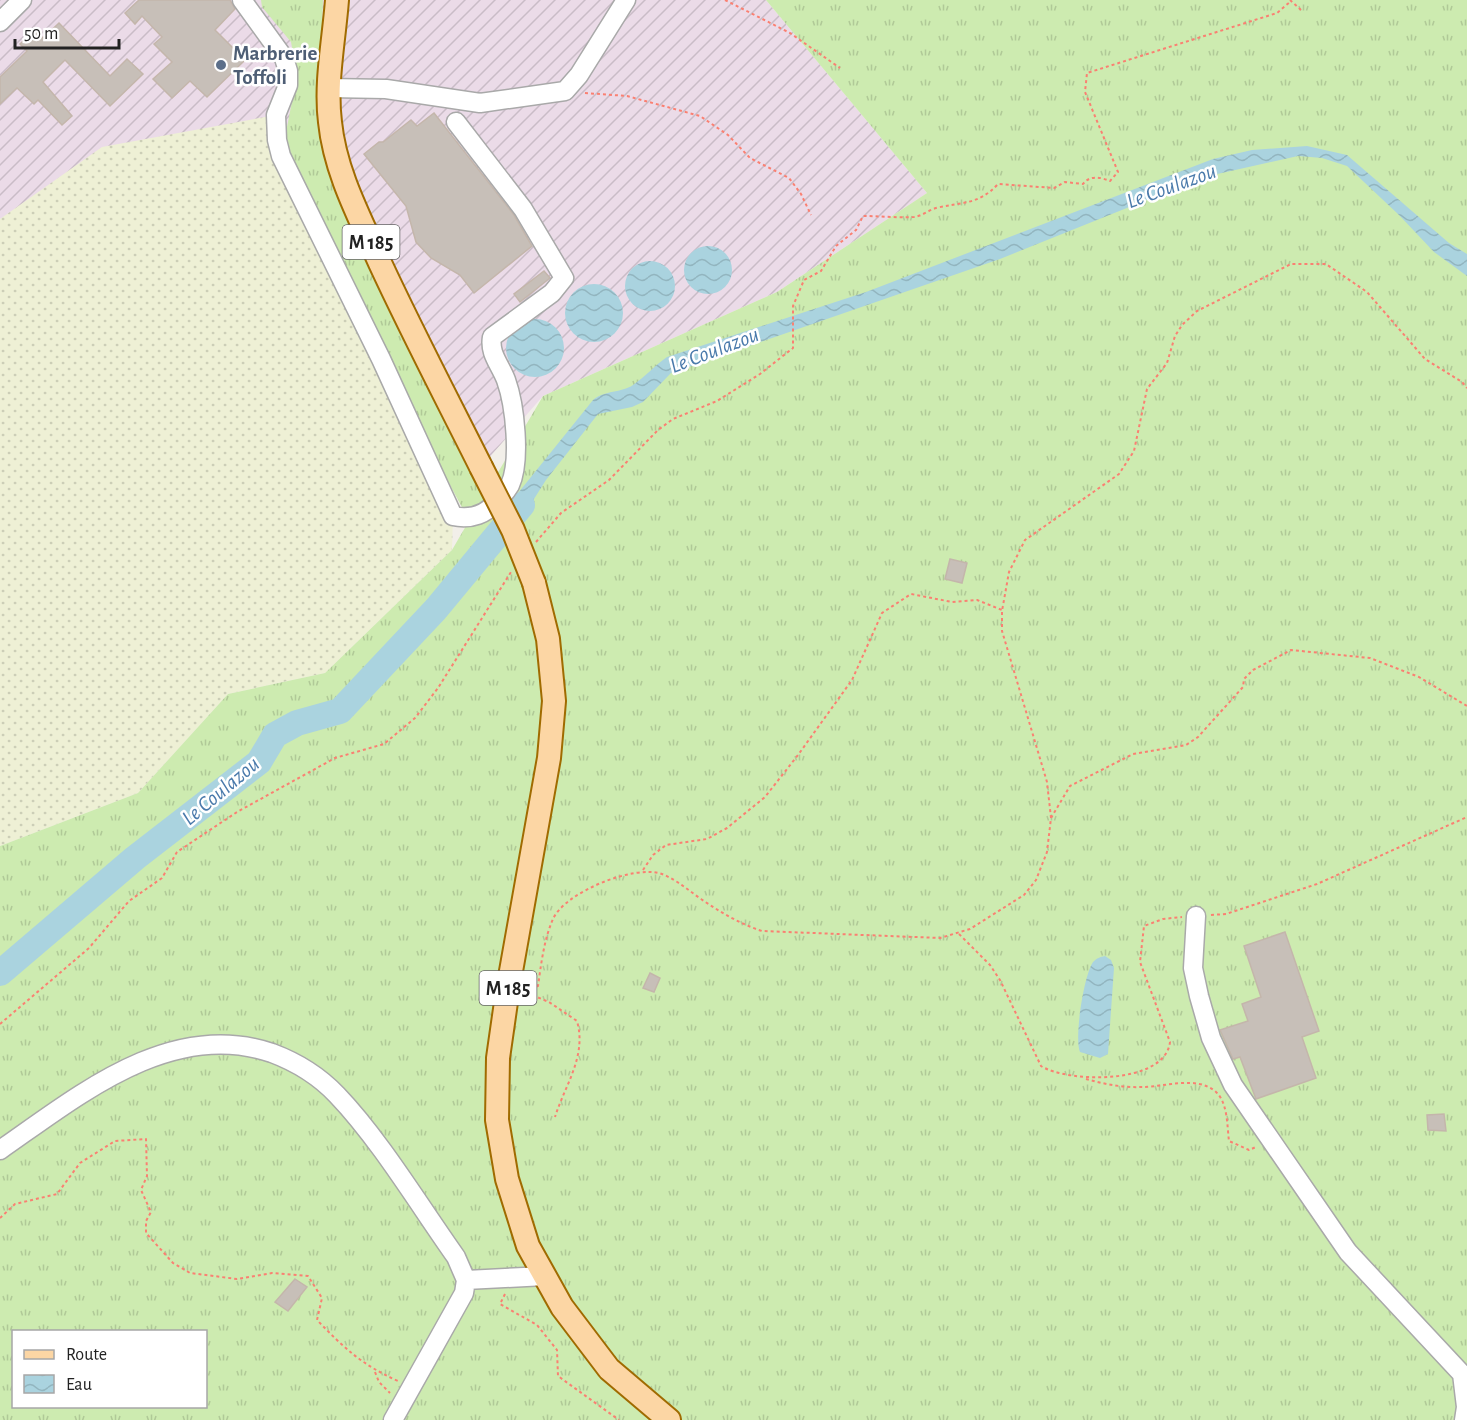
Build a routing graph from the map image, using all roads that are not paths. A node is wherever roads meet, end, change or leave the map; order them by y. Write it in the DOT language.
graph roads {
  1 [pos="22,0"];
  2 [pos="242,0"];
  3 [pos="337,0"];
  4 [pos="626,0"];
  5 [pos="0,22"];
  6 [pos="329,88"];
  7 [pos="456,122"];
  8 [pos="1196,916"];
  9 [pos="0,1150"];
  10 [pos="545,1276"];
  11 [pos="466,1280"];
  12 [pos="393,1420"];
  13 [pos="669,1420"];
  14 [pos="1464,1420"];
  1 -- 5 [label="street"];
  2 -- 7 [label="street"];
  3 -- 6 [label="main road, M 185"];
  4 -- 6 [label="street"];
  6 -- 10 [label="main road, M 185, bridge"];
  8 -- 14 [label="street"];
  9 -- 11 [label="street"];
  10 -- 11 [label="street"];
  10 -- 13 [label="main road, M 185"];
  11 -- 12 [label="street"];
}
